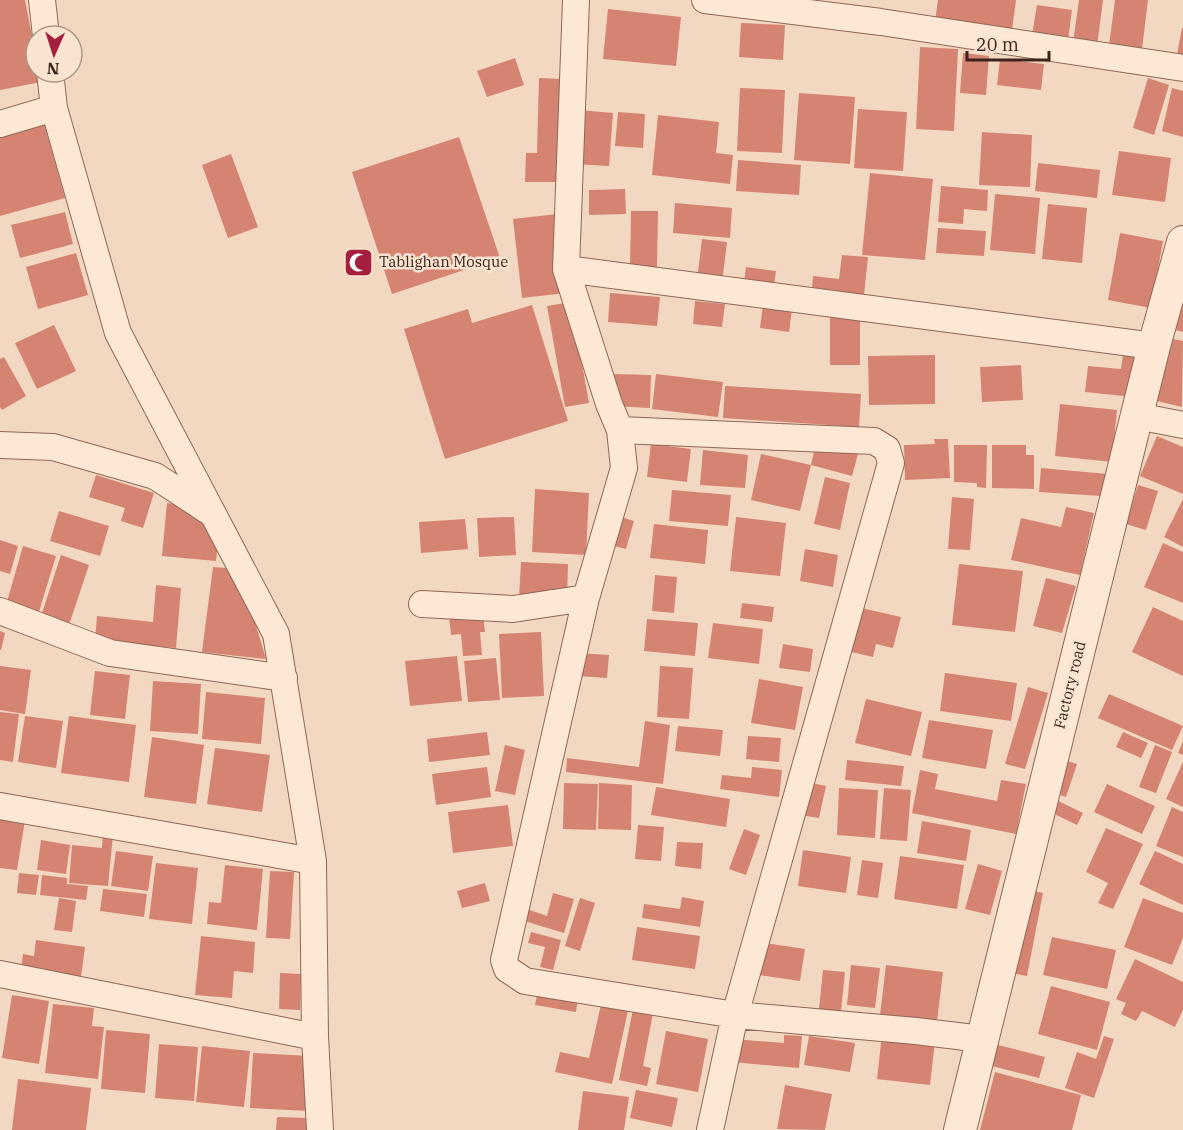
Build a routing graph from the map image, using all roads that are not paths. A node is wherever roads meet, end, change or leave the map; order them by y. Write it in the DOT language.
graph roads {
  1 [pos="42,0"];
  2 [pos="576,0"];
  3 [pos="705,0"];
  4 [pos="883,11"];
  5 [pos="45,24"];
  6 [pos="1183,68"];
  7 [pos="51,84"];
  8 [pos="54,108"];
  9 [pos="0,124"];
  10 [pos="1183,242"];
  11 [pos="566,269"];
  12 [pos="1154,346"];
  13 [pos="1137,416"];
  14 [pos="1183,425"];
  15 [pos="620,430"];
  16 [pos="0,445"];
  17 [pos="212,514"];
  18 [pos="586,598"];
  19 [pos="422,604"];
  20 [pos="0,611"];
  21 [pos="284,678"];
  22 [pos="0,806"];
  23 [pos="313,861"];
  24 [pos="0,974"];
  25 [pos="735,1015"];
  26 [pos="315,1037"];
  27 [pos="982,1039"];
  28 [pos="320,1130"];
  29 [pos="710,1130"];
  30 [pos="960,1130"];
  1 -- 5 [label="street"];
  2 -- 11 [label="street"];
  3 -- 4 [label="street"];
  4 -- 6 [label="street"];
  7 -- 8 [label="street"];
  8 -- 9 [label="street"];
  8 -- 17 [label="street"];
  10 -- 12 [label="street, Factory road"];
  11 -- 12 [label="street"];
  11 -- 15 [label="street"];
  12 -- 13 [label="street, Factory road"];
  13 -- 14 [label="street"];
  13 -- 27 [label="street, Factory road"];
  15 -- 18 [label="street"];
  15 -- 25 [label="street"];
  16 -- 17 [label="street"];
  17 -- 21 [label="street"];
  18 -- 19 [label="street"];
  18 -- 25 [label="street"];
  20 -- 21 [label="street"];
  21 -- 23 [label="street"];
  22 -- 23 [label="street"];
  23 -- 26 [label="street"];
  24 -- 26 [label="street"];
  25 -- 27 [label="street"];
  25 -- 29 [label="street"];
  26 -- 28 [label="street"];
  27 -- 30 [label="street, Factory road"];
}
